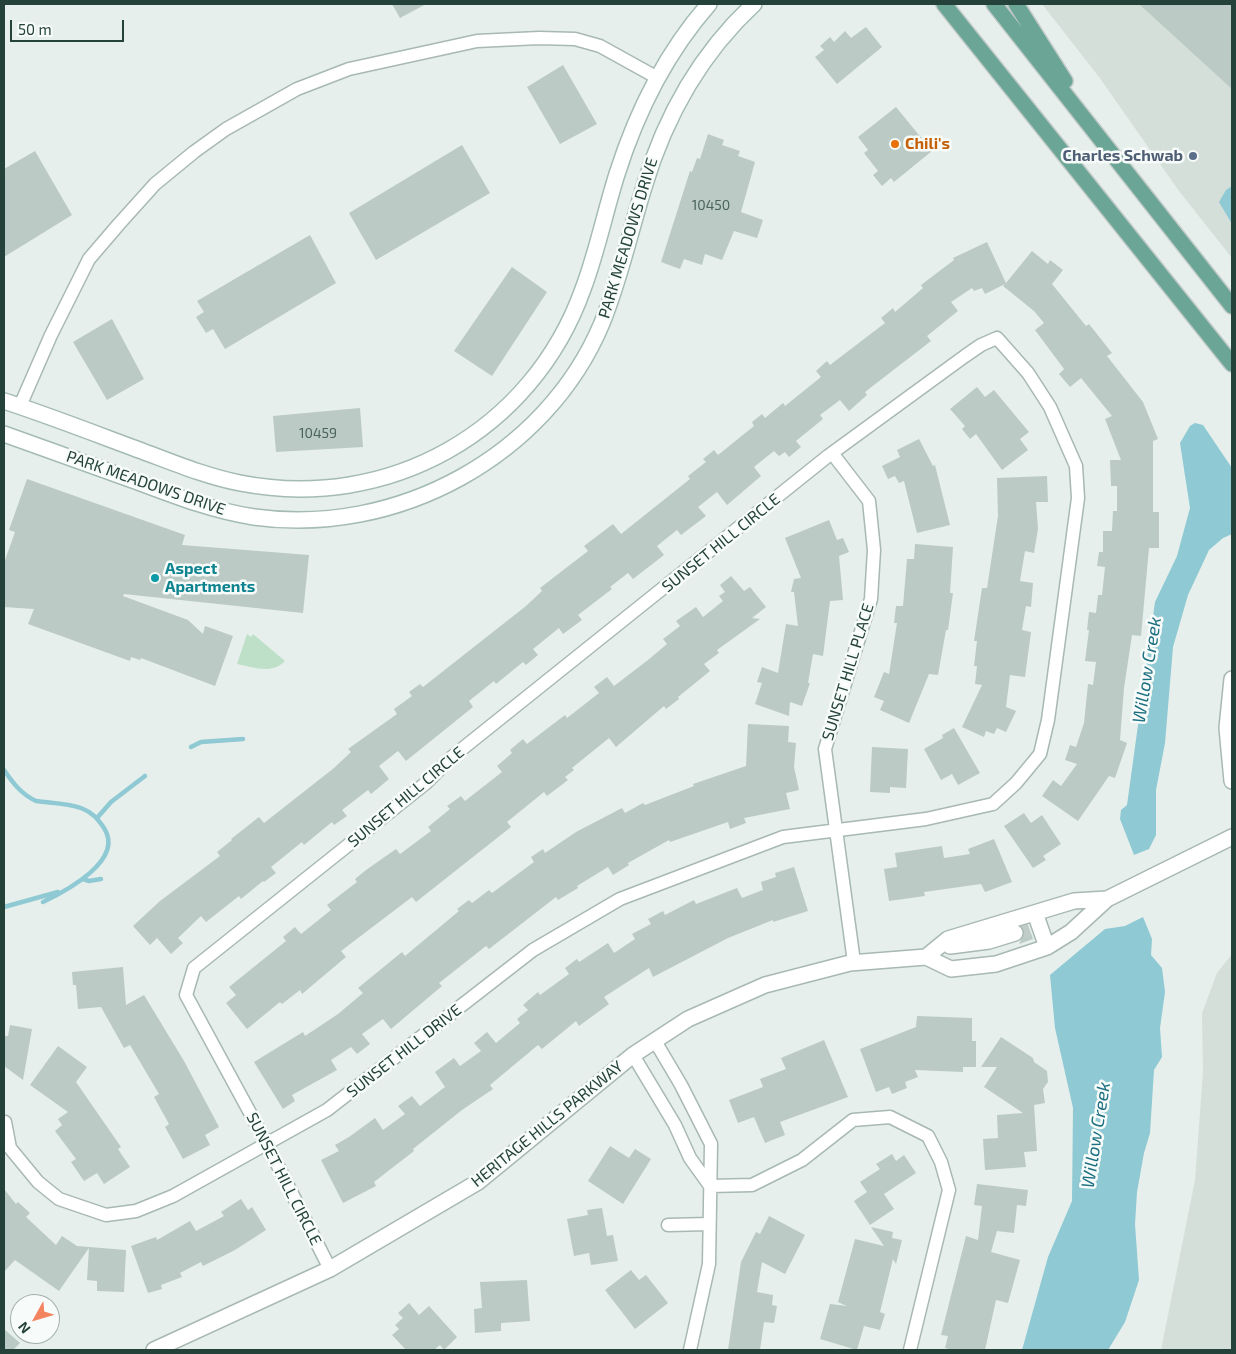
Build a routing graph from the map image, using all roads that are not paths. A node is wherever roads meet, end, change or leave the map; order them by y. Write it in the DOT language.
graph roads {
  1 [pos="709,4"];
  2 [pos="754,4"];
  3 [pos="944,4"];
  4 [pos="994,4"];
  5 [pos="1016,4"];
  6 [pos="656,77"];
  7 [pos="1116,160"];
  8 [pos="1232,306"];
  9 [pos="1232,364"];
  10 [pos="4,401"];
  11 [pos="20,406"];
  12 [pos="4,434"];
  13 [pos="832,453"];
  14 [pos="1232,680"];
  15 [pos="1232,781"];
  16 [pos="835,831"];
  17 [pos="1232,837"];
  18 [pos="1107,899"];
  19 [pos="1024,928"];
  20 [pos="1047,947"];
  21 [pos="932,952"];
  22 [pos="1011,959"];
  23 [pos="854,962"];
  24 [pos="655,1041"];
  25 [pos="632,1055"];
  26 [pos="5,1122"];
  27 [pos="267,1144"];
  28 [pos="710,1186"];
  29 [pos="709,1224"];
  30 [pos="668,1225"];
  31 [pos="330,1269"];
  32 [pos="154,1350"];
  33 [pos="690,1350"];
  34 [pos="910,1350"];
  1 -- 6 [label="main road, PARK MEADOWS DRIVE"];
  2 -- 12 [label="main road, PARK MEADOWS DRIVE"];
  3 -- 9 [label="main road"];
  4 -- 7 [label="main road"];
  5 -- 7 [label="main road"];
  6 -- 11 [label="street"];
  6 -- 11 [label="main road, PARK MEADOWS DRIVE"];
  7 -- 8 [label="main road"];
  10 -- 11 [label="main road, PARK MEADOWS DRIVE"];
  13 -- 16 [label="street, SUNSET HILL PLACE"];
  13 -- 16 [label="street, SUNSET HILL CIRCLE"];
  13 -- 27 [label="street, SUNSET HILL CIRCLE"];
  14 -- 15 [label="main road"];
  16 -- 23 [label="street, SUNSET HILL PLACE"];
  16 -- 27 [label="street, SUNSET HILL DRIVE"];
  17 -- 18 [label="main road, HERITAGE HILLS PARKWAY"];
  18 -- 19 [label="main road, HERITAGE HILLS PARKWAY"];
  18 -- 20 [label="main road, HERITAGE HILLS PARKWAY"];
  19 -- 20 [label="main road"];
  19 -- 21 [label="main road, HERITAGE HILLS PARKWAY"];
  19 -- 21 [label="main road, HERITAGE HILLS PARKWAY"];
  19 -- 22 [label="main road"];
  20 -- 22 [label="main road, HERITAGE HILLS PARKWAY"];
  21 -- 22 [label="main road, HERITAGE HILLS PARKWAY"];
  21 -- 23 [label="main road, HERITAGE HILLS PARKWAY"];
  23 -- 24 [label="main road, HERITAGE HILLS PARKWAY"];
  24 -- 25 [label="main road, HERITAGE HILLS PARKWAY"];
  24 -- 28 [label="street"];
  25 -- 28 [label="street"];
  25 -- 31 [label="main road, HERITAGE HILLS PARKWAY"];
  26 -- 27 [label="street, SUNSET HILL DRIVE"];
  27 -- 31 [label="street, SUNSET HILL CIRCLE"];
  28 -- 29 [label="street"];
  28 -- 34 [label="street"];
  29 -- 30 [label="street"];
  29 -- 33 [label="street"];
  31 -- 32 [label="main road, HERITAGE HILLS PARKWAY"];
}
